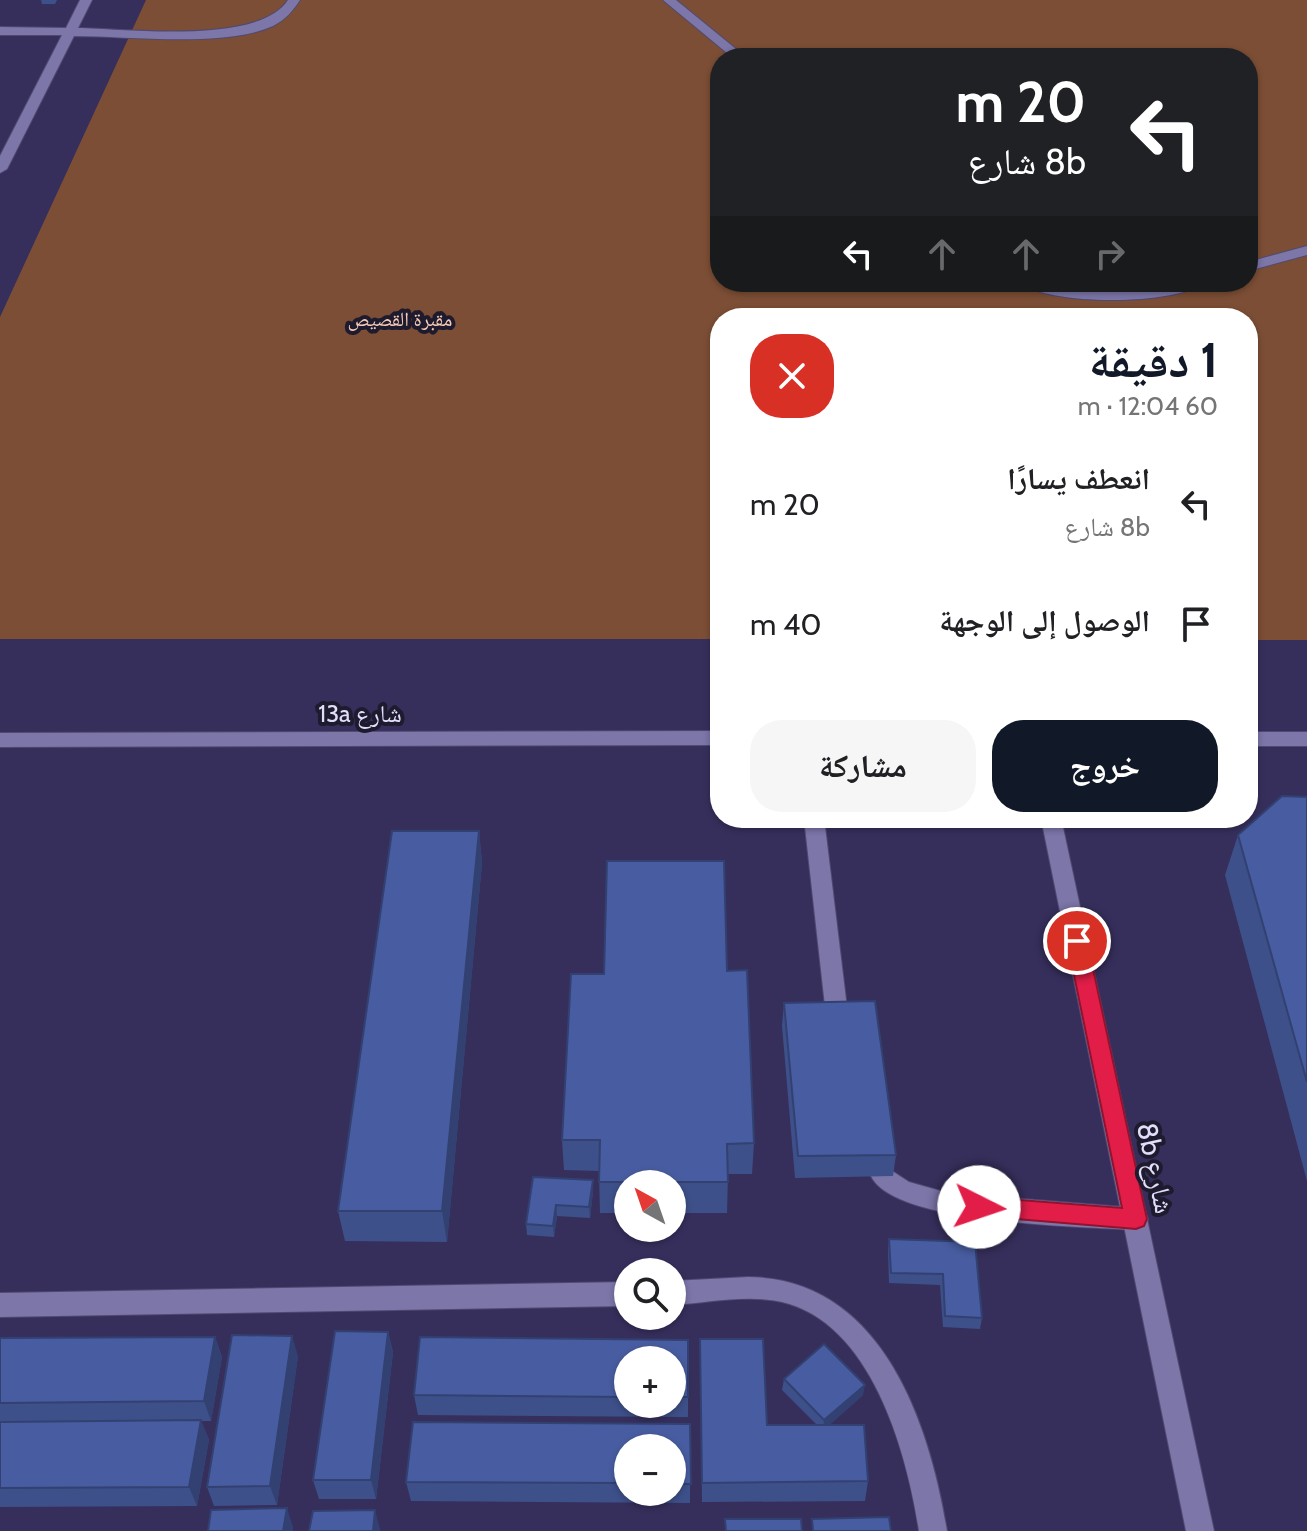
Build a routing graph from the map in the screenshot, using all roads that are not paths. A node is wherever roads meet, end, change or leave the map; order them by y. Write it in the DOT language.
graph roads {
  1 [pos="86,0"];
  2 [pos="294,0"];
  3 [pos="669,0"];
  4 [pos="0,31"];
  5 [pos="70,31"];
  6 [pos="729,48"];
  7 [pos="0,169"];
  8 [pos="1307,250"];
  9 [pos="1258,264"];
  10 [pos="1064,292"];
  11 [pos="1162,292"];
  12 [pos="710,738"];
  13 [pos="1258,739"];
  14 [pos="1307,739"];
  15 [pos="0,740"];
  16 [pos="815,828"];
  17 [pos="1053,828"];
  18 [pos="838,1024"];
  19 [pos="883,1176"];
  20 [pos="1136,1219"];
  21 [pos="686,1293"];
  22 [pos="614,1294"];
  23 [pos="0,1305"];
  24 [pos="933,1531"];
  25 [pos="1200,1531"];
  1 -- 5 [label="street"];
  2 -- 5 [label="street"];
  3 -- 6 [label="street"];
  4 -- 5 [label="street"];
  5 -- 7 [label="street"];
  8 -- 9 [label="street"];
  10 -- 11 [label="street"];
  12 -- 15 [label="street, 13a شارع"];
  13 -- 14 [label="street"];
  16 -- 18 [label="street"];
  17 -- 20 [label="street, 8b شارع"];
  19 -- 20 [label="street"];
  20 -- 25 [label="street, 8b شارع"];
  21 -- 24 [label="street"];
  22 -- 23 [label="street"];
}
